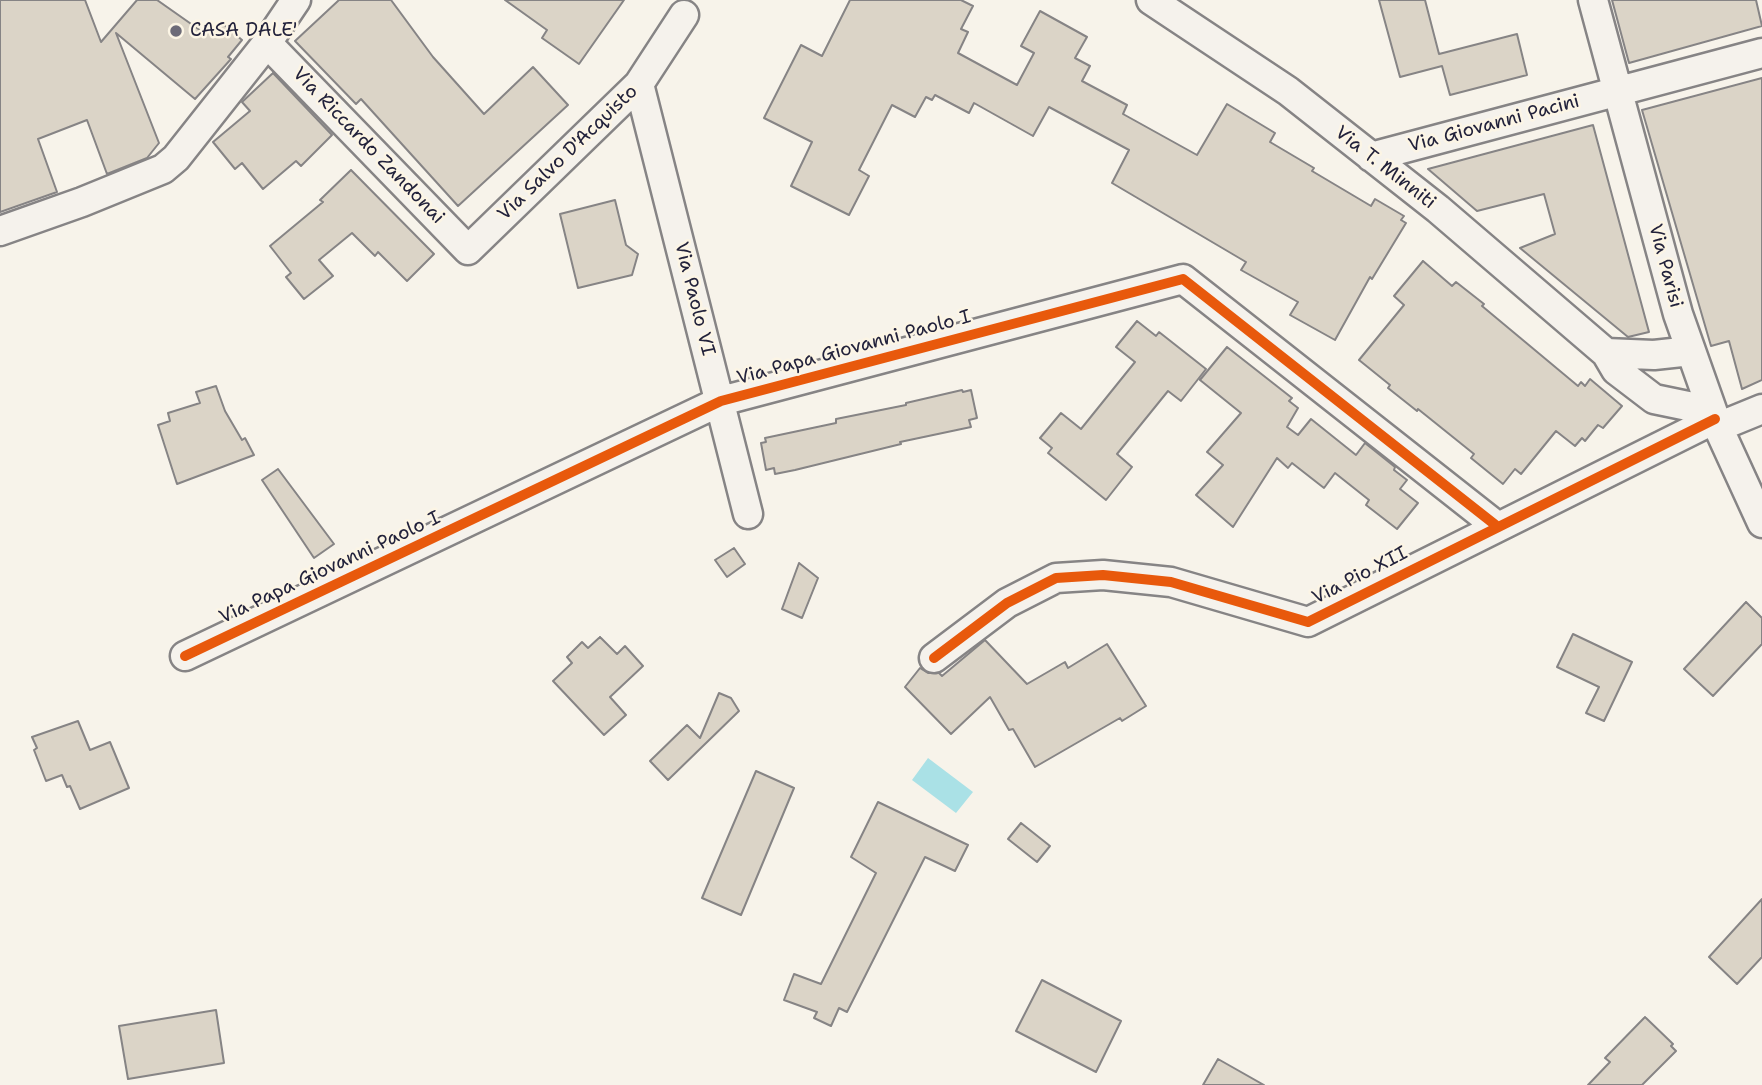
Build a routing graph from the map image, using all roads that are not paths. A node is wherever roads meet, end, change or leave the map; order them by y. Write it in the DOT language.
graph roads {
  1 [pos="296,0"];
  2 [pos="1151,0"];
  3 [pos="1593,0"];
  4 [pos="684,15"];
  5 [pos="267,43"];
  6 [pos="1762,53"];
  7 [pos="639,84"];
  8 [pos="1618,91"];
  9 [pos="1371,157"];
  10 [pos="0,231"];
  11 [pos="468,250"];
  12 [pos="1691,351"];
  13 [pos="1606,353"];
  14 [pos="720,401"];
  15 [pos="1762,409"];
  16 [pos="1715,419"];
  17 [pos="748,514"];
  18 [pos="1762,523"];
  19 [pos="1497,527"];
  20 [pos="185,656"];
  21 [pos="934,658"];
  1 -- 5 [label="street"];
  2 -- 9 [label="street, Via T. Minniti"];
  3 -- 8 [label="street, Via Parisi"];
  4 -- 7 [label="street, Via Salvo D'Acquisto"];
  5 -- 10 [label="street"];
  5 -- 11 [label="street, Via Riccardo Zandonai"];
  6 -- 8 [label="street, Via Giovanni Pacini"];
  7 -- 11 [label="street, Via Salvo D'Acquisto"];
  7 -- 14 [label="street, Via Paolo VI"];
  8 -- 9 [label="street, Via Giovanni Pacini"];
  8 -- 12 [label="street, Via Parisi"];
  9 -- 13 [label="street, Via T. Minniti"];
  12 -- 13 [label="street"];
  12 -- 16 [label="street, Via Parisi"];
  13 -- 16 [label="street, Via T. Minniti"];
  14 -- 17 [label="street, Via Paolo VI"];
  14 -- 19 [label="street, Via Papa Giovanni Paolo I"];
  14 -- 20 [label="street, Via Papa Giovanni Paolo I"];
  15 -- 16 [label="street, Via Pio XII"];
  16 -- 18 [label="street, Via Parisi"];
  16 -- 19 [label="street, Via Pio XII"];
  19 -- 21 [label="street, Via Pio XII"];
}
